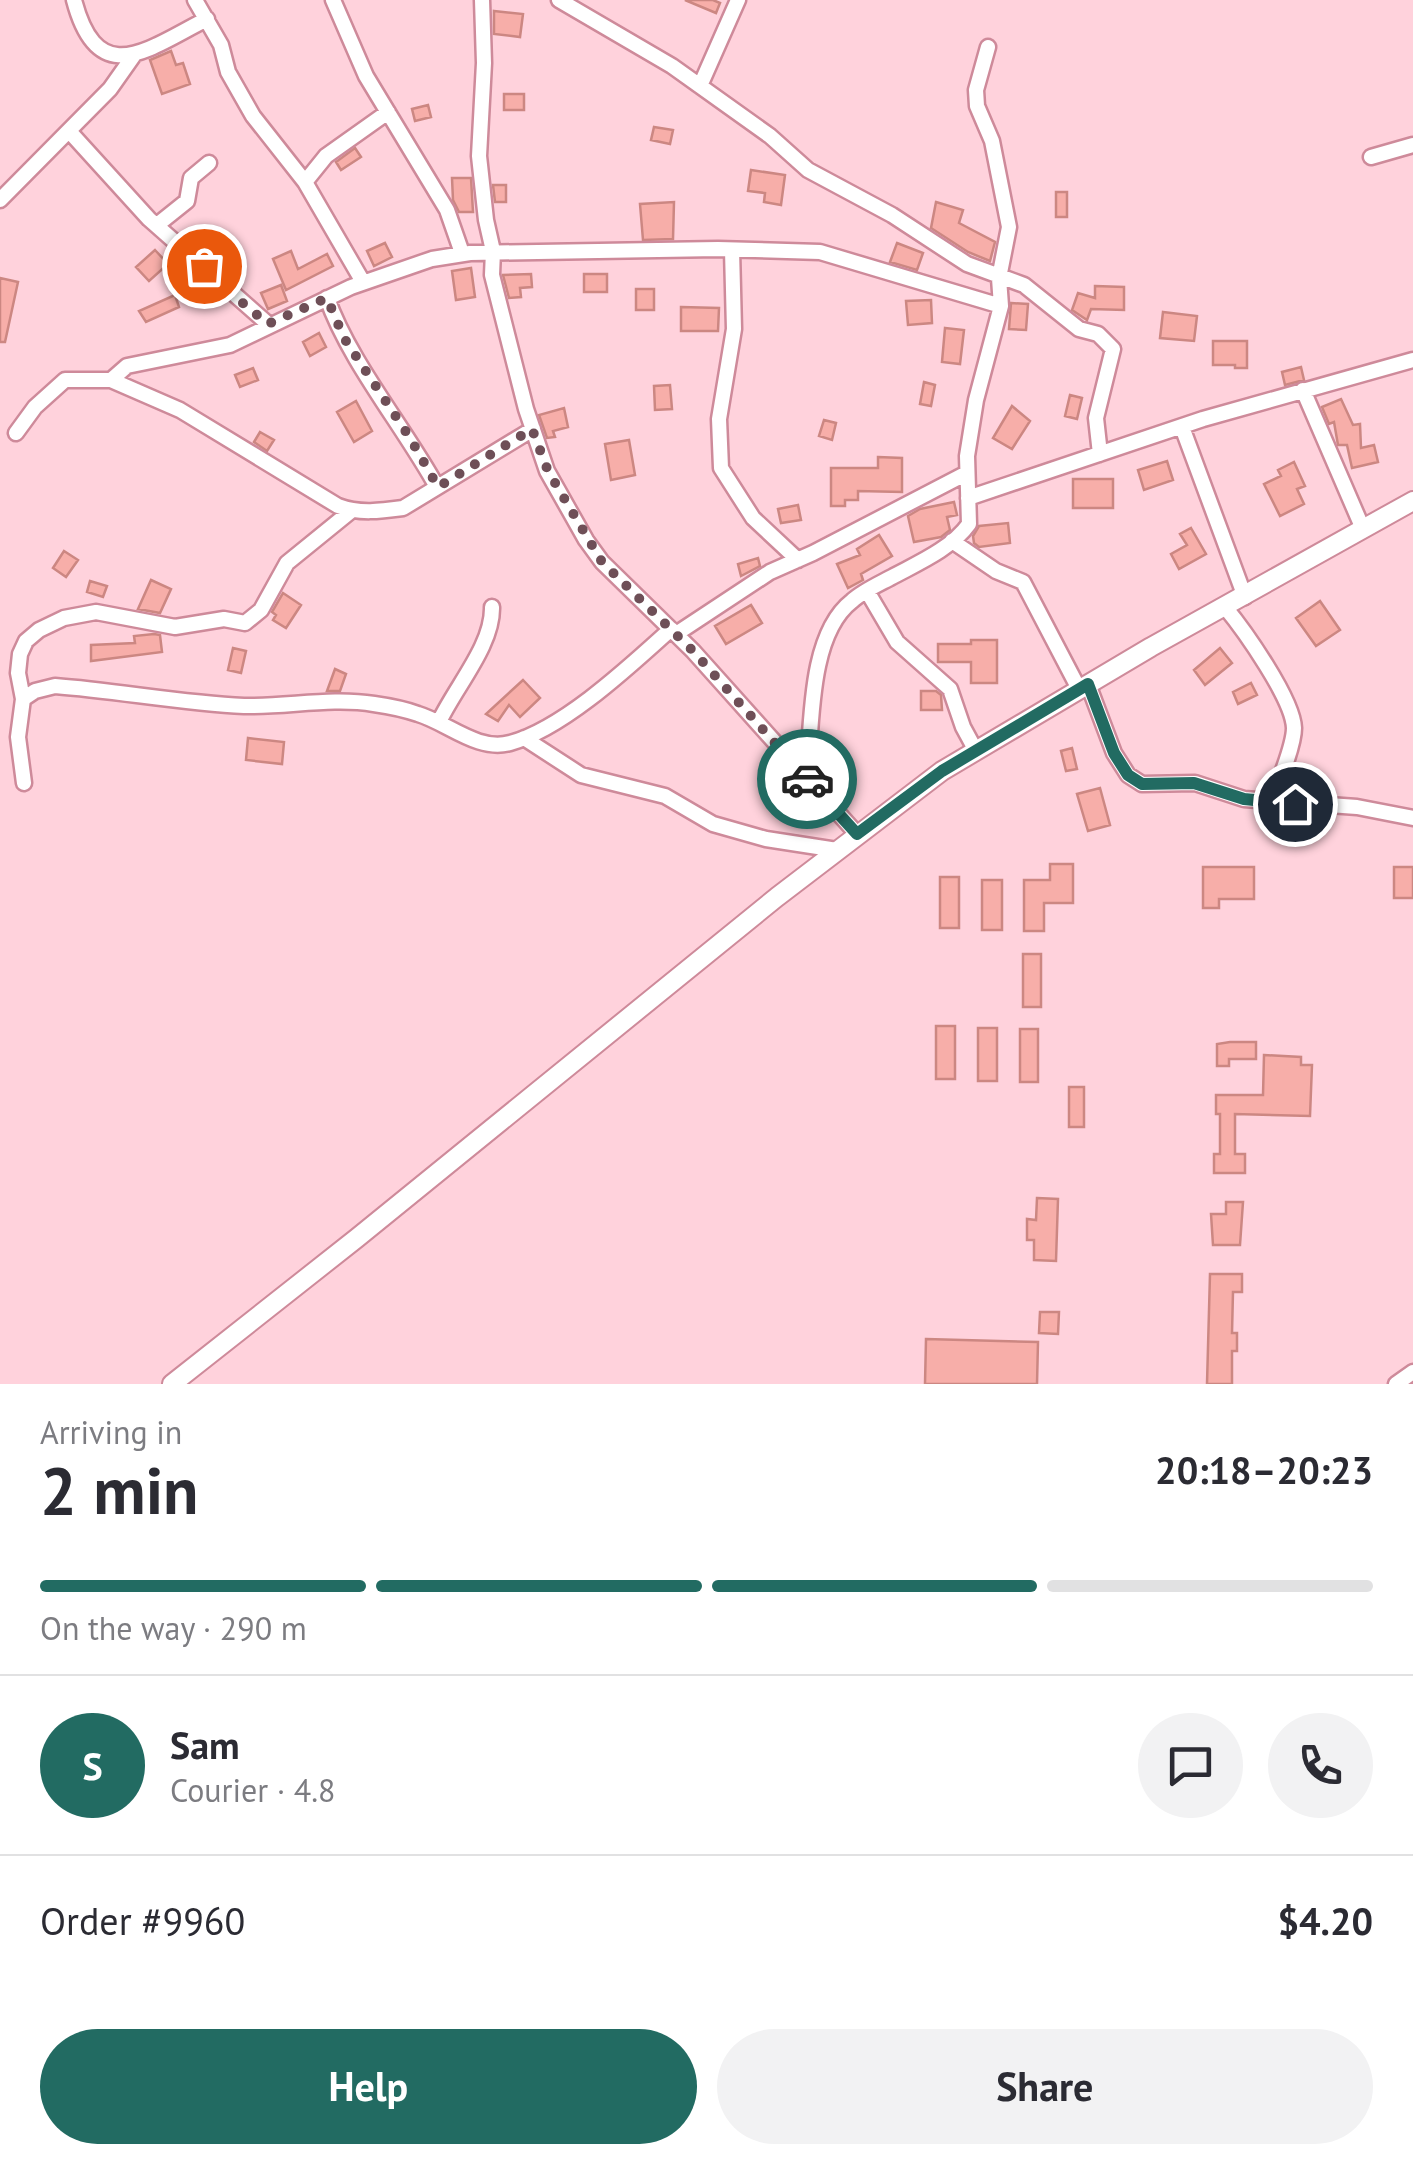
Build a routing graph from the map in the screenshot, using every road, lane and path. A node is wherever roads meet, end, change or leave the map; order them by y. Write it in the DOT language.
graph roads {
  1 [pos="74,0"];
  2 [pos="195,0"];
  3 [pos="333,0"];
  4 [pos="482,0"];
  5 [pos="559,0"];
  6 [pos="738,0"];
  7 [pos="207,19"];
  8 [pos="988,48"];
  9 [pos="134,55"];
  10 [pos="700,86"];
  11 [pos="388,112"];
  12 [pos="69,130"];
  13 [pos="1413,145"];
  14 [pos="1372,157"];
  15 [pos="210,163"];
  16 [pos="306,182"];
  17 [pos="0,200"];
  18 [pos="157,225"];
  19 [pos="732,250"];
  20 [pos="493,251"];
  21 [pos="462,253"];
  22 [pos="999,278"];
  23 [pos="364,282"];
  24 [pos="327,298"];
  25 [pos="1001,306"];
  26 [pos="268,324"];
  27 [pos="1413,360"];
  28 [pos="111,380"];
  29 [pos="1304,390"];
  30 [pos="1182,427"];
  31 [pos="532,429"];
  32 [pos="16,432"];
  33 [pos="1100,454"];
  34 [pos="967,473"];
  35 [pos="438,487"];
  36 [pos="968,498"];
  37 [pos="1411,504"];
  38 [pos="351,511"];
  39 [pos="1363,529"];
  40 [pos="952,541"];
  41 [pos="798,560"];
  42 [pos="867,592"];
  43 [pos="1244,597"];
  44 [pos="492,607"];
  45 [pos="1226,607"];
  46 [pos="674,632"];
  47 [pos="1084,686"];
  48 [pos="24,699"];
  49 [pos="439,722"];
  50 [pos="524,738"];
  51 [pos="976,751"];
  52 [pos="806,778"];
  53 [pos="24,783"];
  54 [pos="1271,802"];
  55 [pos="1413,818"];
  56 [pos="857,834"];
  57 [pos="837,850"];
  58 [pos="1413,1372"];
  59 [pos="172,1384"];
  60 [pos="1396,1384"];
  1 -- 9 [label="street"];
  2 -- 7 [label="street"];
  3 -- 11 [label="street"];
  4 -- 20 [label="street"];
  5 -- 10 [label="street"];
  6 -- 10 [label="street"];
  7 -- 9 [label="street"];
  7 -- 16 [label="street"];
  8 -- 22 [label="street"];
  9 -- 12 [label="street"];
  10 -- 22 [label="street"];
  11 -- 16 [label="street"];
  11 -- 21 [label="street"];
  12 -- 17 [label="street"];
  12 -- 18 [label="street"];
  13 -- 14 [label="street"];
  15 -- 18 [label="street"];
  16 -- 23 [label="street"];
  18 -- 26 [label="street"];
  19 -- 20 [label="street"];
  19 -- 25 [label="street"];
  19 -- 41 [label="street"];
  20 -- 21 [label="street"];
  20 -- 31 [label="street"];
  21 -- 23 [label="street"];
  22 -- 25 [label="street"];
  22 -- 33 [label="street"];
  23 -- 24 [label="street"];
  24 -- 26 [label="street"];
  24 -- 35 [label="street"];
  25 -- 34 [label="street"];
  26 -- 28 [label="street"];
  27 -- 29 [label="street"];
  28 -- 32 [label="street"];
  28 -- 38 [label="street"];
  29 -- 30 [label="street"];
  29 -- 39 [label="street"];
  30 -- 33 [label="street"];
  30 -- 43 [label="street"];
  31 -- 35 [label="street"];
  31 -- 46 [label="street"];
  33 -- 36 [label="street"];
  34 -- 36 [label="street"];
  34 -- 41 [label="street"];
  35 -- 38 [label="street"];
  36 -- 40 [label="street"];
  37 -- 39 [label="street"];
  38 -- 48 [label="street"];
  39 -- 43 [label="street"];
  40 -- 42 [label="street"];
  40 -- 47 [label="street"];
  41 -- 46 [label="street"];
  42 -- 51 [label="street"];
  42 -- 52 [label="street"];
  43 -- 45 [label="street"];
  44 -- 49 [label="street"];
  45 -- 47 [label="street"];
  45 -- 54 [label="street"];
  46 -- 50 [label="street"];
  46 -- 52 [label="street"];
  47 -- 51 [label="street"];
  47 -- 54 [label="street"];
  48 -- 49 [label="street"];
  48 -- 53 [label="street"];
  49 -- 50 [label="street"];
  50 -- 57 [label="street"];
  51 -- 56 [label="street"];
  52 -- 56 [label="street"];
  54 -- 55 [label="street"];
  56 -- 57 [label="street"];
  57 -- 59 [label="street"];
  58 -- 60 [label="street"];
}
